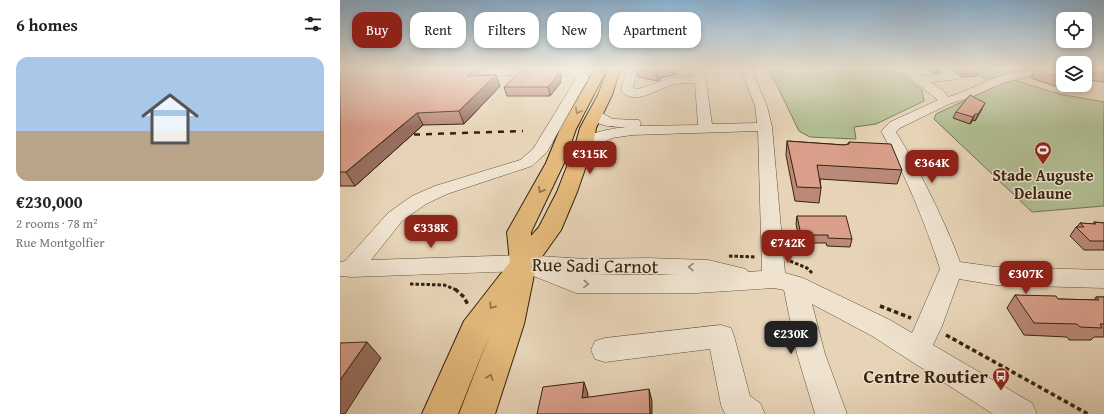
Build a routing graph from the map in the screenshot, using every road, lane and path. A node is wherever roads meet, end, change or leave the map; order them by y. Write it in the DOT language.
graph roads {
  1 [pos="577,88"];
  2 [pos="590,88"];
  3 [pos="607,88"];
  4 [pos="627,88"];
  5 [pos="653,88"];
  6 [pos="701,88"];
  7 [pos="754,88"];
  8 [pos="932,88"];
  9 [pos="982,88"];
  10 [pos="945,101"];
  11 [pos="595,116"];
  12 [pos="765,127"];
  13 [pos="705,129"];
  14 [pos="632,131"];
  15 [pos="584,146"];
  16 [pos="523,263"];
  17 [pos="346,269"];
  18 [pos="951,269"];
  19 [pos="1104,279"];
  20 [pos="775,281"];
  21 [pos="404,284"];
  22 [pos="469,309"];
  23 [pos="917,349"];
  24 [pos="606,350"];
  25 [pos="440,414"];
  26 [pos="477,414"];
  27 [pos="749,414"];
  28 [pos="831,414"];
  29 [pos="1021,414"];
  1 -- 17 [label="street"];
  2 -- 16 [label="main road, one-way"];
  3 -- 11 [label="main road"];
  4 -- 5 [label="street"];
  6 -- 13 [label="street"];
  7 -- 12 [label="street"];
  8 -- 10 [label="street"];
  9 -- 10 [label="street"];
  10 -- 18 [label="street"];
  11 -- 14 [label="street"];
  11 -- 15 [label="main road"];
  12 -- 13 [label="street"];
  12 -- 20 [label="street"];
  13 -- 14 [label="street"];
  14 -- 15 [label="street"];
  15 -- 16 [label="main road"];
  16 -- 17 [label="street"];
  16 -- 20 [label="street, Rue Sadi Carnot"];
  16 -- 25 [label="main road, one-way"];
  26 -- 16 [label="main road, one-way"];
  18 -- 19 [label="street"];
  18 -- 23 [label="street"];
  20 -- 23 [label="street"];
  20 -- 28 [label="street"];
  21 -- 22 [label="path"];
  23 -- 29 [label="street"];
  24 -- 27 [label="street"];
}
